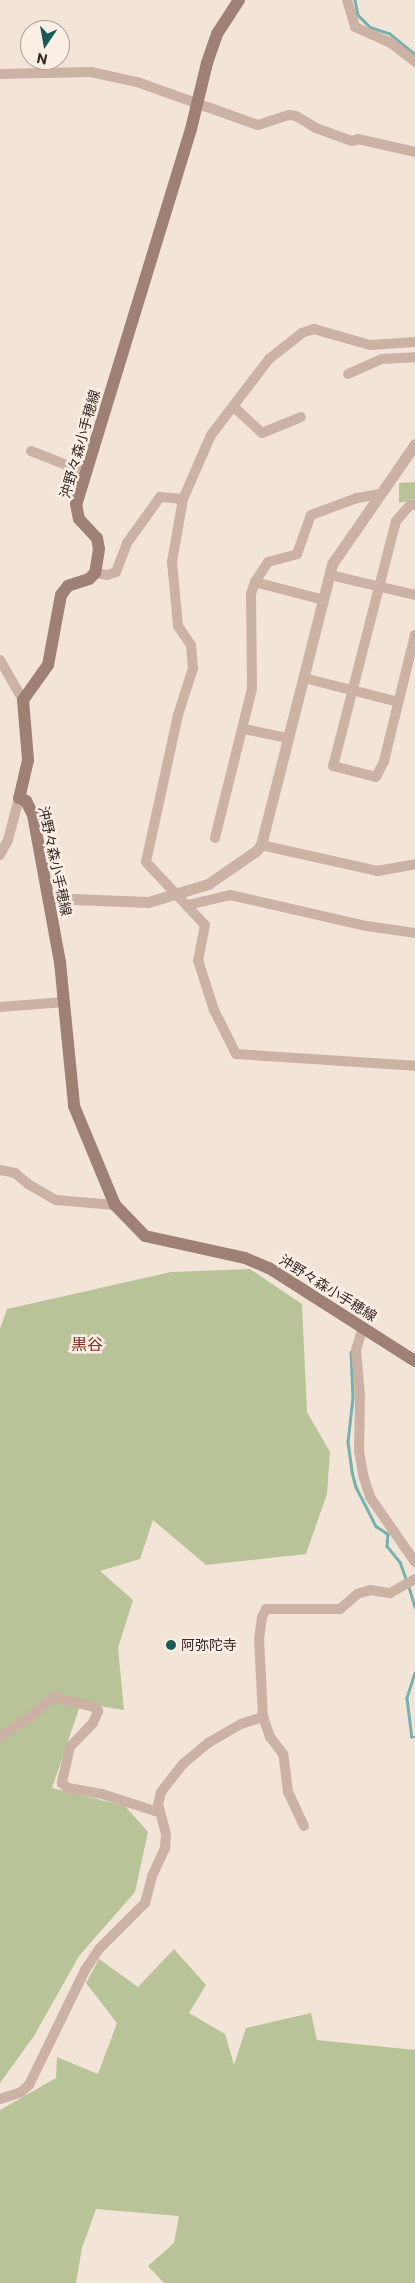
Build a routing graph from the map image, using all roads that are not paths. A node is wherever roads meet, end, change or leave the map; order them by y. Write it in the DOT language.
graph roads {
  1 [pos="239,0"];
  2 [pos="347,0"];
  3 [pos="415,62"];
  4 [pos="0,74"];
  5 [pos="196,103"];
  6 [pos="415,152"];
  7 [pos="415,342"];
  8 [pos="415,357"];
  9 [pos="348,374"];
  10 [pos="234,407"];
  11 [pos="301,417"];
  12 [pos="415,444"];
  13 [pos="31,451"];
  14 [pos="87,472"];
  15 [pos="380,494"];
  16 [pos="182,499"];
  17 [pos="415,505"];
  18 [pos="95,573"];
  19 [pos="330,575"];
  20 [pos="256,582"];
  21 [pos="378,586"];
  22 [pos="415,595"];
  23 [pos="324,600"];
  24 [pos="414,640"];
  25 [pos="0,660"];
  26 [pos="304,678"];
  27 [pos="352,690"];
  28 [pos="23,700"];
  29 [pos="398,702"];
  30 [pos="244,729"];
  31 [pos="288,738"];
  32 [pos="19,798"];
  33 [pos="215,838"];
  34 [pos="260,845"];
  35 [pos="0,855"];
  36 [pos="415,864"];
  37 [pos="174,894"];
  38 [pos="48,898"];
  39 [pos="188,905"];
  40 [pos="415,933"];
  41 [pos="64,1002"];
  42 [pos="0,1007"];
  43 [pos="415,1066"];
  44 [pos="0,1170"];
  45 [pos="115,1204"];
  46 [pos="363,1327"];
  47 [pos="415,1360"];
  48 [pos="415,1562"];
  49 [pos="415,1579"];
  50 [pos="263,1717"];
  51 [pos="0,1736"];
  52 [pos="158,1812"];
  53 [pos="304,1826"];
  54 [pos="0,2098"];
  1 -- 5 [label="main road, 沖野々森小手穂線"];
  2 -- 3 [label="street"];
  4 -- 5 [label="street"];
  5 -- 6 [label="street"];
  5 -- 14 [label="main road, 沖野々森小手穂線"];
  7 -- 10 [label="street"];
  8 -- 9 [label="street"];
  10 -- 11 [label="street"];
  10 -- 16 [label="street"];
  12 -- 15 [label="street"];
  13 -- 14 [label="street"];
  14 -- 18 [label="main road, 沖野々森小手穂線"];
  15 -- 19 [label="street"];
  15 -- 20 [label="street"];
  16 -- 18 [label="street"];
  16 -- 37 [label="street"];
  17 -- 21 [label="street"];
  18 -- 28 [label="main road"];
  19 -- 21 [label="street"];
  19 -- 23 [label="street"];
  20 -- 23 [label="street"];
  20 -- 30 [label="street"];
  21 -- 22 [label="street"];
  21 -- 27 [label="street"];
  23 -- 26 [label="street"];
  24 -- 29 [label="street"];
  25 -- 28 [label="street"];
  26 -- 27 [label="street"];
  26 -- 31 [label="street"];
  27 -- 29 [label="street"];
  27 -- 29 [label="street"];
  28 -- 32 [label="main road, 沖野々森小手穂線"];
  30 -- 31 [label="street"];
  30 -- 33 [label="street"];
  31 -- 34 [label="street"];
  32 -- 35 [label="street"];
  32 -- 38 [label="main road, 沖野々森小手穂線"];
  34 -- 36 [label="street"];
  34 -- 37 [label="street"];
  37 -- 38 [label="street"];
  37 -- 39 [label="street"];
  38 -- 41 [label="main road, 沖野々森小手穂線"];
  39 -- 40 [label="street"];
  39 -- 43 [label="street"];
  41 -- 42 [label="street"];
  41 -- 45 [label="main road, 沖野々森小手穂線"];
  44 -- 45 [label="street"];
  45 -- 46 [label="main road, 沖野々森小手穂線"];
  46 -- 47 [label="main road, 沖野々森小手穂線"];
  46 -- 48 [label="street"];
  49 -- 50 [label="street"];
  50 -- 52 [label="street"];
  50 -- 53 [label="street"];
  51 -- 52 [label="street"];
  52 -- 54 [label="street"];
}
